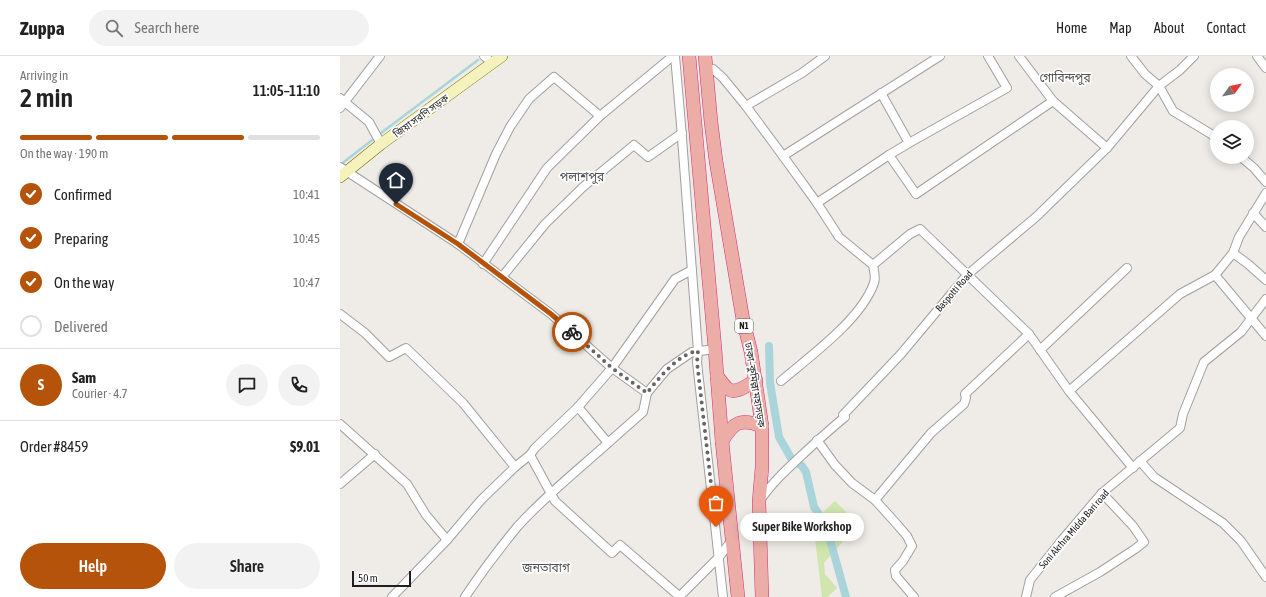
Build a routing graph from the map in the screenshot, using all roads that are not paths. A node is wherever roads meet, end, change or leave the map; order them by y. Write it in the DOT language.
graph roads {
  1 [pos="380,56"];
  2 [pos="484,56"];
  3 [pos="502,56"];
  4 [pos="674,56"];
  5 [pos="689,56"];
  6 [pos="705,56"];
  7 [pos="825,56"];
  8 [pos="940,56"];
  9 [pos="988,56"];
  10 [pos="1019,56"];
  11 [pos="1130,56"];
  12 [pos="1194,56"];
  13 [pos="1257,56"];
  14 [pos="493,63"];
  15 [pos="713,63"];
  16 [pos="1266,68"];
  17 [pos="1159,86"];
  18 [pos="881,93"];
  19 [pos="1053,101"];
  20 [pos="342,103"];
  21 [pos="746,106"];
  22 [pos="600,116"];
  23 [pos="682,133"];
  24 [pos="1210,133"];
  25 [pos="909,143"];
  26 [pos="381,144"];
  27 [pos="1107,148"];
  28 [pos="890,155"];
  29 [pos="783,156"];
  30 [pos="716,161"];
  31 [pos="1250,164"];
  32 [pos="342,172"];
  33 [pos="1266,182"];
  34 [pos="1266,193"];
  35 [pos="817,203"];
  36 [pos="1253,212"];
  37 [pos="1266,227"];
  38 [pos="458,244"];
  39 [pos="1233,253"];
  40 [pos="483,264"];
  41 [pos="873,265"];
  42 [pos="1127,268"];
  43 [pos="692,270"];
  44 [pos="1214,274"];
  45 [pos="966,275"];
  46 [pos="502,278"];
  47 [pos="1266,280"];
  48 [pos="1266,299"];
  49 [pos="340,314"];
  50 [pos="1250,318"];
  51 [pos="1028,334"];
  52 [pos="1266,336"];
  53 [pos="715,349"];
  54 [pos="1040,350"];
  55 [pos="698,351"];
  56 [pos="612,368"];
  57 [pos="717,376"];
  58 [pos="756,380"];
  59 [pos="781,381"];
  60 [pos="1069,391"];
  61 [pos="647,393"];
  62 [pos="578,407"];
  63 [pos="340,424"];
  64 [pos="762,426"];
  65 [pos="817,440"];
  66 [pos="722,441"];
  67 [pos="608,443"];
  68 [pos="375,454"];
  69 [pos="530,455"];
  70 [pos="1140,462"];
  71 [pos="515,467"];
  72 [pos="1133,468"];
  73 [pos="340,484"];
  74 [pos="1102,493"];
  75 [pos="551,494"];
  76 [pos="875,500"];
  77 [pos="759,502"];
  78 [pos="447,540"];
  79 [pos="732,540"];
  80 [pos="719,557"];
  81 [pos="1266,577"];
  82 [pos="392,597"];
  83 [pos="464,597"];
  84 [pos="679,597"];
  85 [pos="723,597"];
  86 [pos="738,597"];
  87 [pos="762,597"];
  88 [pos="914,597"];
  89 [pos="1026,597"];
  90 [pos="1055,597"];
  1 -- 20 [label="street"];
  2 -- 14 [label="street"];
  3 -- 14 [label="main road, জিয়া সরণি সড়ক"];
  4 -- 22 [label="street"];
  4 -- 23 [label="street"];
  5 -- 53 [label="highway"];
  6 -- 30 [label="highway, ঢাকা–কুমিল্লা মহাসড়ক / N1"];
  7 -- 21 [label="street"];
  8 -- 18 [label="street"];
  9 -- 25 [label="street"];
  10 -- 19 [label="street"];
  11 -- 17 [label="street"];
  12 -- 17 [label="street, Baspotti Road"];
  13 -- 16 [label="street"];
  14 -- 26 [label="main road, জিয়া সরণি সড়ক"];
  15 -- 21 [label="street"];
  15 -- 30 [label="highway"];
  17 -- 24 [label="street"];
  17 -- 27 [label="street, Baspotti Road"];
  18 -- 25 [label="street"];
  18 -- 29 [label="street"];
  19 -- 27 [label="street"];
  19 -- 28 [label="street"];
  20 -- 26 [label="street"];
  21 -- 29 [label="street"];
  22 -- 38 [label="street"];
  22 -- 40 [label="street"];
  23 -- 43 [label="street"];
  23 -- 46 [label="street"];
  25 -- 28 [label="street"];
  26 -- 32 [label="main road, জিয়া সরণি সড়ক"];
  27 -- 45 [label="street, Baspotti Road"];
  28 -- 35 [label="street"];
  29 -- 35 [label="street"];
  30 -- 58 [label="highway, ঢাকা–কুমিল্লা মহাসড়ক / N1"];
  31 -- 33 [label="street"];
  32 -- 38 [label="street"];
  34 -- 36 [label="street"];
  35 -- 41 [label="street"];
  36 -- 37 [label="street"];
  36 -- 39 [label="street"];
  38 -- 40 [label="street"];
  39 -- 44 [label="street"];
  39 -- 47 [label="street"];
  40 -- 46 [label="street"];
  41 -- 45 [label="street"];
  41 -- 59 [label="street"];
  42 -- 54 [label="street"];
  43 -- 55 [label="street"];
  43 -- 56 [label="street"];
  44 -- 50 [label="street"];
  44 -- 60 [label="street"];
  45 -- 51 [label="street"];
  45 -- 65 [label="street, Baspotti Road"];
  46 -- 56 [label="street"];
  48 -- 50 [label="street, Soni Akrhra Midda Bari road"];
  49 -- 71 [label="street"];
  50 -- 52 [label="street"];
  50 -- 70 [label="street, Soni Akrhra Midda Bari road"];
  51 -- 54 [label="street"];
  51 -- 76 [label="street"];
  53 -- 55 [label="street"];
  53 -- 57 [label="highway"];
  54 -- 60 [label="street"];
  55 -- 61 [label="street"];
  55 -- 80 [label="street"];
  56 -- 61 [label="street"];
  56 -- 62 [label="street"];
  57 -- 58 [label="highway"];
  57 -- 66 [label="highway"];
  58 -- 64 [label="highway, ঢাকা–কুমিল্লা মহাসড়ক / N1"];
  60 -- 72 [label="street"];
  61 -- 67 [label="street"];
  62 -- 67 [label="street"];
  62 -- 69 [label="street"];
  63 -- 68 [label="street"];
  64 -- 66 [label="highway"];
  64 -- 77 [label="highway, ঢাকা–কুমিল্লা মহাসড়ক / N1"];
  65 -- 76 [label="street"];
  65 -- 77 [label="street, Baspotti Road"];
  66 -- 79 [label="highway"];
  67 -- 75 [label="street"];
  68 -- 73 [label="street"];
  68 -- 78 [label="street"];
  69 -- 71 [label="street"];
  69 -- 75 [label="street"];
  70 -- 72 [label="street, Soni Akrhra Midda Bari road"];
  70 -- 81 [label="street"];
  71 -- 78 [label="street"];
  72 -- 74 [label="street, Soni Akrhra Midda Bari road"];
  74 -- 89 [label="street, Soni Akrhra Midda Bari road"];
  74 -- 90 [label="street"];
  75 -- 83 [label="street"];
  75 -- 84 [label="street"];
  76 -- 88 [label="street"];
  77 -- 87 [label="highway, ঢাকা–কুমিল্লা মহাসড়ক / N1"];
  78 -- 82 [label="street"];
  79 -- 80 [label="street"];
  79 -- 86 [label="highway"];
  80 -- 84 [label="street"];
  80 -- 85 [label="street"];
}
